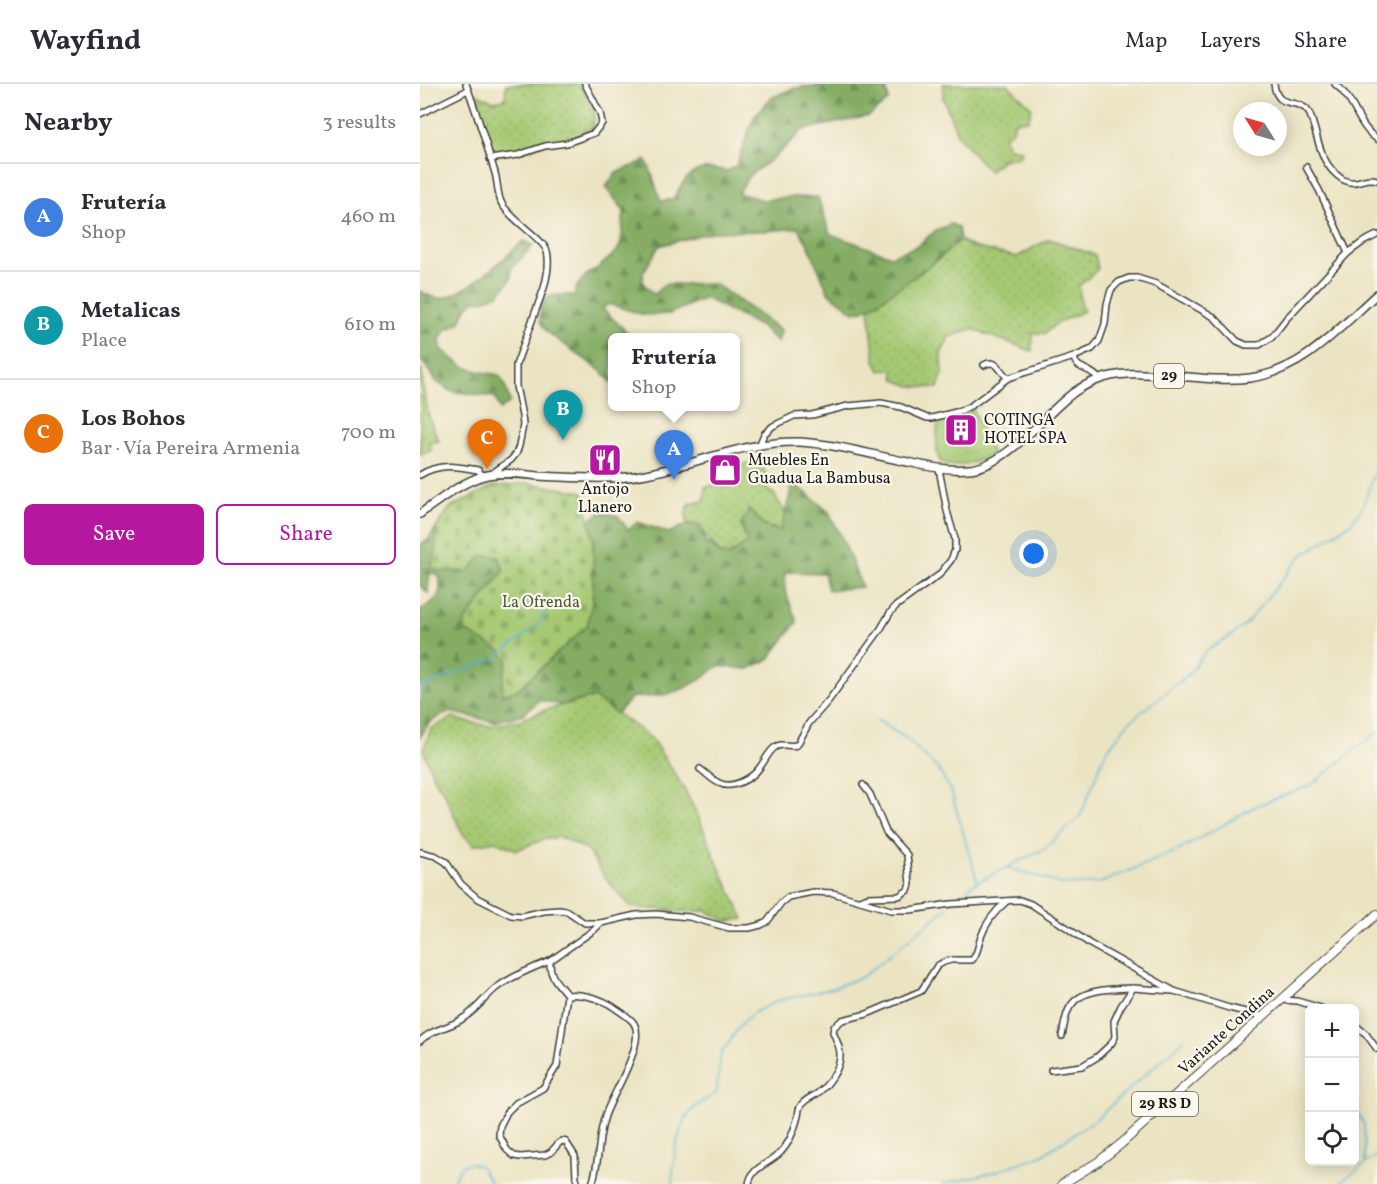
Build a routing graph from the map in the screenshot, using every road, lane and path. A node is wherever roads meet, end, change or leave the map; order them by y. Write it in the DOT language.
graph roads {
  1 [pos="585,84"];
  2 [pos="1274,84"];
  3 [pos="1335,84"];
  4 [pos="467,87"];
  5 [pos="420,114"];
  6 [pos="1377,139"];
  7 [pos="490,159"];
  8 [pos="1306,167"];
  9 [pos="1377,180"];
  10 [pos="1377,235"];
  11 [pos="1348,253"];
  12 [pos="1377,294"];
  13 [pos="1074,357"];
  14 [pos="984,365"];
  15 [pos="1008,378"];
  16 [pos="1099,379"];
  17 [pos="759,446"];
  18 [pos="939,469"];
  19 [pos="420,475"];
  20 [pos="486,476"];
  21 [pos="420,514"];
  22 [pos="700,769"];
  23 [pos="863,784"];
  24 [pos="420,852"];
  25 [pos="1009,900"];
  26 [pos="857,901"];
  27 [pos="1377,914"];
  28 [pos="601,923"];
  29 [pos="550,961"];
  30 [pos="1133,988"];
  31 [pos="1174,991"];
  32 [pos="567,995"];
  33 [pos="1282,1000"];
  34 [pos="1307,1004"];
  35 [pos="1262,1016"];
  36 [pos="1359,1028"];
  37 [pos="1062,1036"];
  38 [pos="420,1041"];
  39 [pos="1377,1049"];
  40 [pos="1051,1070"];
  41 [pos="578,1184"];
  42 [pos="592,1184"];
  43 [pos="749,1184"];
  44 [pos="1062,1184"];
  1 -- 7 [label="street"];
  2 -- 9 [label="street"];
  3 -- 6 [label="street"];
  4 -- 5 [label="street"];
  4 -- 7 [label="street"];
  7 -- 20 [label="street"];
  8 -- 11 [label="street"];
  10 -- 11 [label="street"];
  11 -- 13 [label="street"];
  12 -- 16 [label="main road, 29"];
  13 -- 15 [label="street"];
  13 -- 16 [label="street"];
  14 -- 15 [label="street"];
  15 -- 17 [label="street"];
  16 -- 18 [label="main road, 29"];
  17 -- 18 [label="main road, 29"];
  17 -- 20 [label="main road, 29"];
  18 -- 22 [label="street"];
  19 -- 20 [label="street"];
  20 -- 21 [label="main road, 29"];
  23 -- 26 [label="street"];
  24 -- 28 [label="street"];
  25 -- 26 [label="street"];
  25 -- 31 [label="street"];
  25 -- 43 [label="street"];
  26 -- 28 [label="street"];
  27 -- 33 [label="highway, Variante Condina / 29 RS D"];
  28 -- 29 [label="street"];
  29 -- 32 [label="street"];
  29 -- 38 [label="street"];
  30 -- 31 [label="street"];
  30 -- 37 [label="street"];
  30 -- 40 [label="street"];
  31 -- 35 [label="street"];
  32 -- 41 [label="street"];
  32 -- 42 [label="street"];
  33 -- 34 [label="street"];
  33 -- 35 [label="highway, Variante Condina / 29 RS D"];
  35 -- 44 [label="highway, Variante Condina / 29 RS D"];
  36 -- 39 [label="street"];
}
